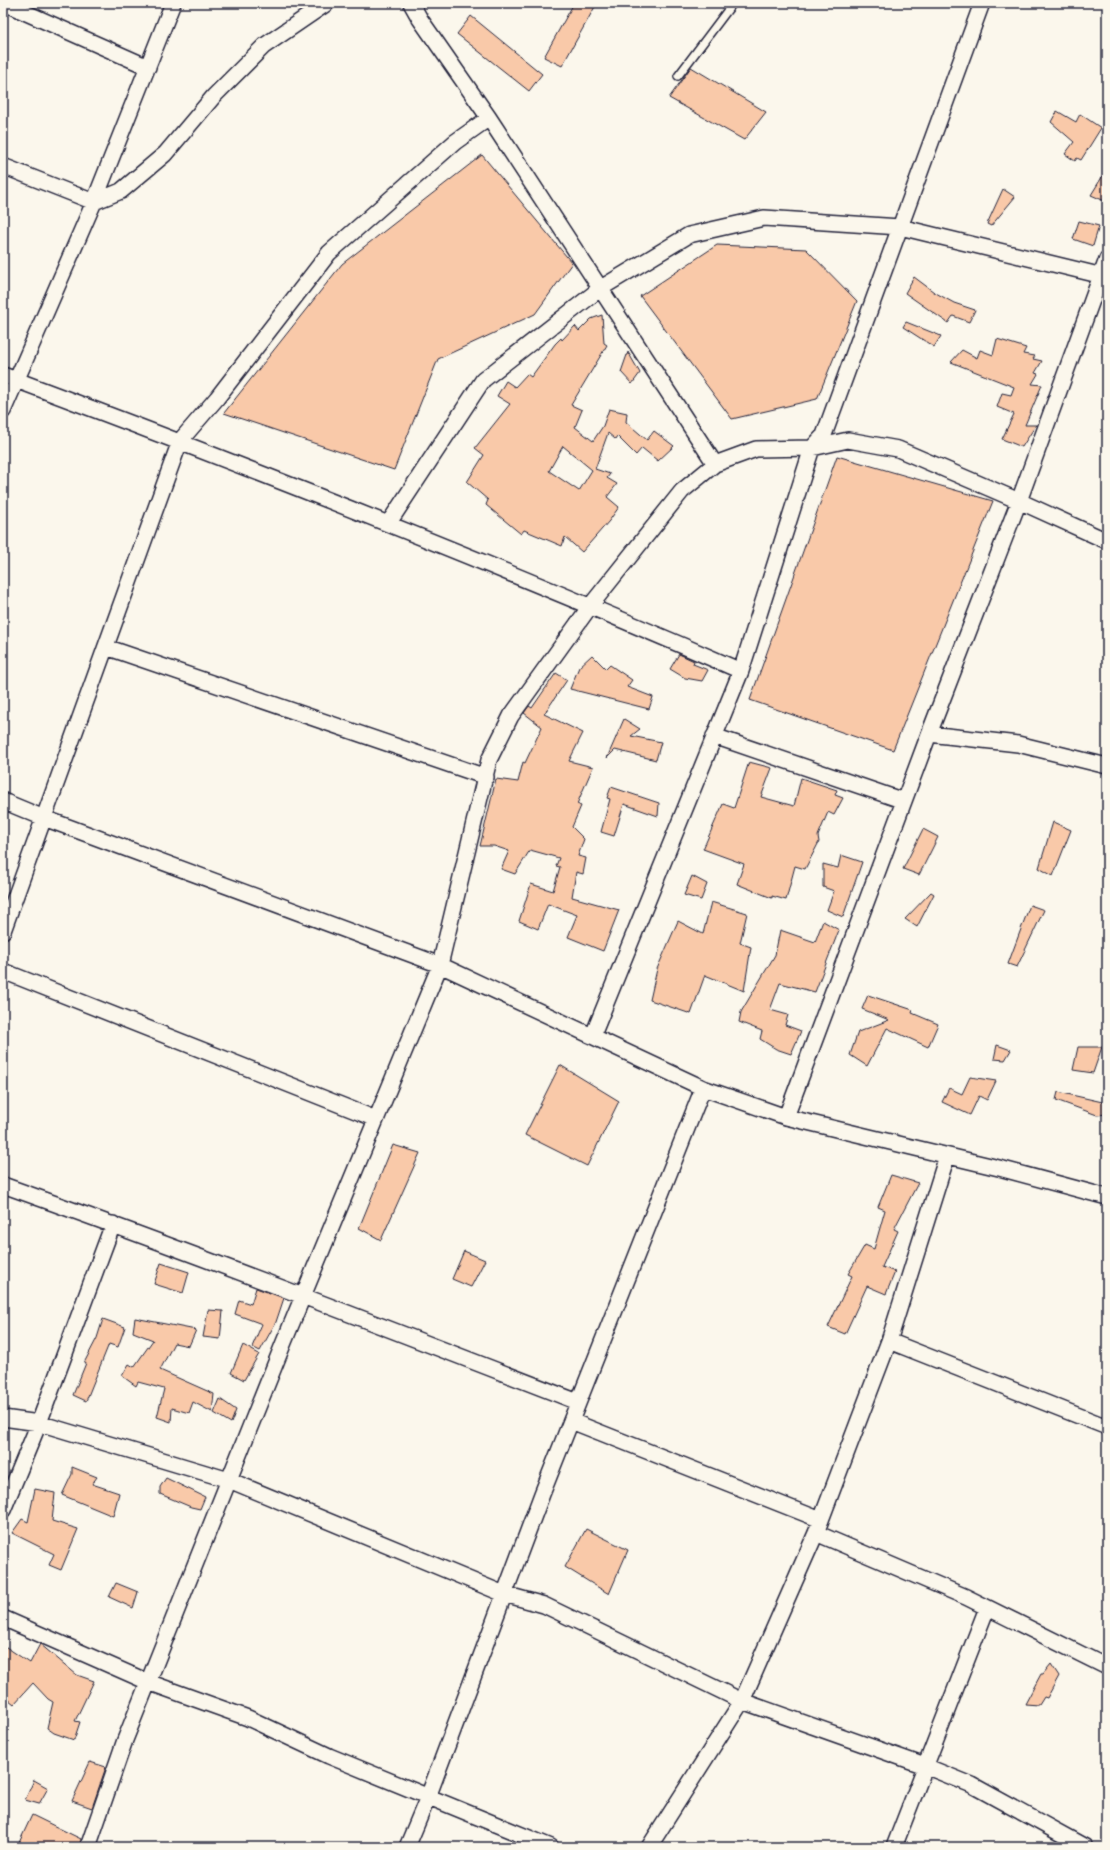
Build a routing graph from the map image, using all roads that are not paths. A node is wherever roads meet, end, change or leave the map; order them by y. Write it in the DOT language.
graph roads {
  1 [pos="4,3"];
  2 [pos="174,3"];
  3 [pos="327,3"];
  4 [pos="411,3"];
  5 [pos="733,3"];
  6 [pos="982,3"];
  7 [pos="148,67"];
  8 [pos="678,76"];
  9 [pos="490,118"];
  10 [pos="3,166"];
  11 [pos="94,202"];
  12 [pos="900,227"];
  13 [pos="1107,259"];
  14 [pos="1104,277"];
  15 [pos="602,288"];
  16 [pos="9,377"];
  17 [pos="3,411"];
  18 [pos="180,441"];
  19 [pos="812,448"];
  20 [pos="715,464"];
  21 [pos="1019,501"];
  22 [pos="388,524"];
  23 [pos="1107,541"];
  24 [pos="590,605"];
  25 [pos="106,647"];
  26 [pos="741,671"];
  27 [pos="929,734"];
  28 [pos="714,736"];
  29 [pos="1107,766"];
  30 [pos="486,777"];
  31 [pos="3,801"];
  32 [pos="904,801"];
  33 [pos="44,818"];
  34 [pos="3,931"];
  35 [pos="440,965"];
  36 [pos="3,971"];
  37 [pos="593,1035"];
  38 [pos="703,1088"];
  39 [pos="786,1117"];
  40 [pos="376,1119"];
  41 [pos="947,1156"];
  42 [pos="3,1185"];
  43 [pos="1107,1197"];
  44 [pos="113,1224"];
  45 [pos="303,1296"];
  46 [pos="889,1341"];
  47 [pos="578,1402"];
  48 [pos="3,1418"];
  49 [pos="571,1421"];
  50 [pos="39,1423"];
  51 [pos="1107,1427"];
  52 [pos="229,1480"];
  53 [pos="3,1510"];
  54 [pos="818,1527"];
  55 [pos="504,1594"];
  56 [pos="987,1608"];
  57 [pos="3,1618"];
  58 [pos="1107,1667"];
  59 [pos="148,1682"];
  60 [pos="742,1701"];
  61 [pos="925,1766"];
  62 [pos="428,1797"];
  63 [pos="88,1847"];
  64 [pos="407,1847"];
  65 [pos="551,1847"];
  66 [pos="648,1847"];
  67 [pos="894,1847"];
  68 [pos="1084,1847"];
  1 -- 7 [label="street"];
  2 -- 7 [label="street"];
  3 -- 11 [label="street"];
  4 -- 9 [label="street"];
  5 -- 8 [label="lane"];
  6 -- 12 [label="street"];
  7 -- 11 [label="street"];
  9 -- 15 [label="street"];
  9 -- 18 [label="street"];
  10 -- 11 [label="street"];
  11 -- 16 [label="street"];
  12 -- 14 [label="street"];
  12 -- 15 [label="street"];
  12 -- 19 [label="street"];
  13 -- 14 [label="street"];
  14 -- 21 [label="street"];
  15 -- 20 [label="street"];
  15 -- 22 [label="street"];
  16 -- 17 [label="street"];
  16 -- 18 [label="street"];
  18 -- 22 [label="street"];
  18 -- 25 [label="street"];
  19 -- 20 [label="street"];
  19 -- 21 [label="street"];
  19 -- 26 [label="street"];
  20 -- 24 [label="street"];
  21 -- 23 [label="street"];
  21 -- 27 [label="street"];
  22 -- 24 [label="street"];
  24 -- 26 [label="street"];
  24 -- 30 [label="street"];
  25 -- 30 [label="street"];
  25 -- 33 [label="street"];
  26 -- 28 [label="street"];
  27 -- 29 [label="street"];
  27 -- 32 [label="street"];
  28 -- 32 [label="street"];
  28 -- 37 [label="street"];
  30 -- 35 [label="street"];
  31 -- 33 [label="street"];
  32 -- 39 [label="street"];
  33 -- 34 [label="street"];
  33 -- 35 [label="street"];
  35 -- 37 [label="street"];
  35 -- 40 [label="street"];
  36 -- 40 [label="street"];
  37 -- 38 [label="street"];
  38 -- 39 [label="street"];
  38 -- 47 [label="street"];
  39 -- 41 [label="street"];
  40 -- 45 [label="street"];
  41 -- 43 [label="street"];
  41 -- 46 [label="street"];
  42 -- 44 [label="street"];
  44 -- 45 [label="street"];
  44 -- 50 [label="street"];
  45 -- 47 [label="street"];
  45 -- 52 [label="street"];
  46 -- 51 [label="street"];
  46 -- 54 [label="street"];
  47 -- 49 [label="street"];
  48 -- 50 [label="street"];
  49 -- 54 [label="street"];
  49 -- 55 [label="street"];
  50 -- 52 [label="street"];
  50 -- 53 [label="street"];
  52 -- 55 [label="street"];
  52 -- 59 [label="street"];
  54 -- 56 [label="street"];
  54 -- 60 [label="street"];
  55 -- 60 [label="street"];
  55 -- 62 [label="street"];
  56 -- 58 [label="street"];
  56 -- 61 [label="street"];
  57 -- 59 [label="street"];
  59 -- 62 [label="street"];
  59 -- 63 [label="street"];
  60 -- 61 [label="street"];
  60 -- 66 [label="street"];
  61 -- 67 [label="street"];
  61 -- 68 [label="street"];
  62 -- 64 [label="street"];
  62 -- 65 [label="street"];
}
